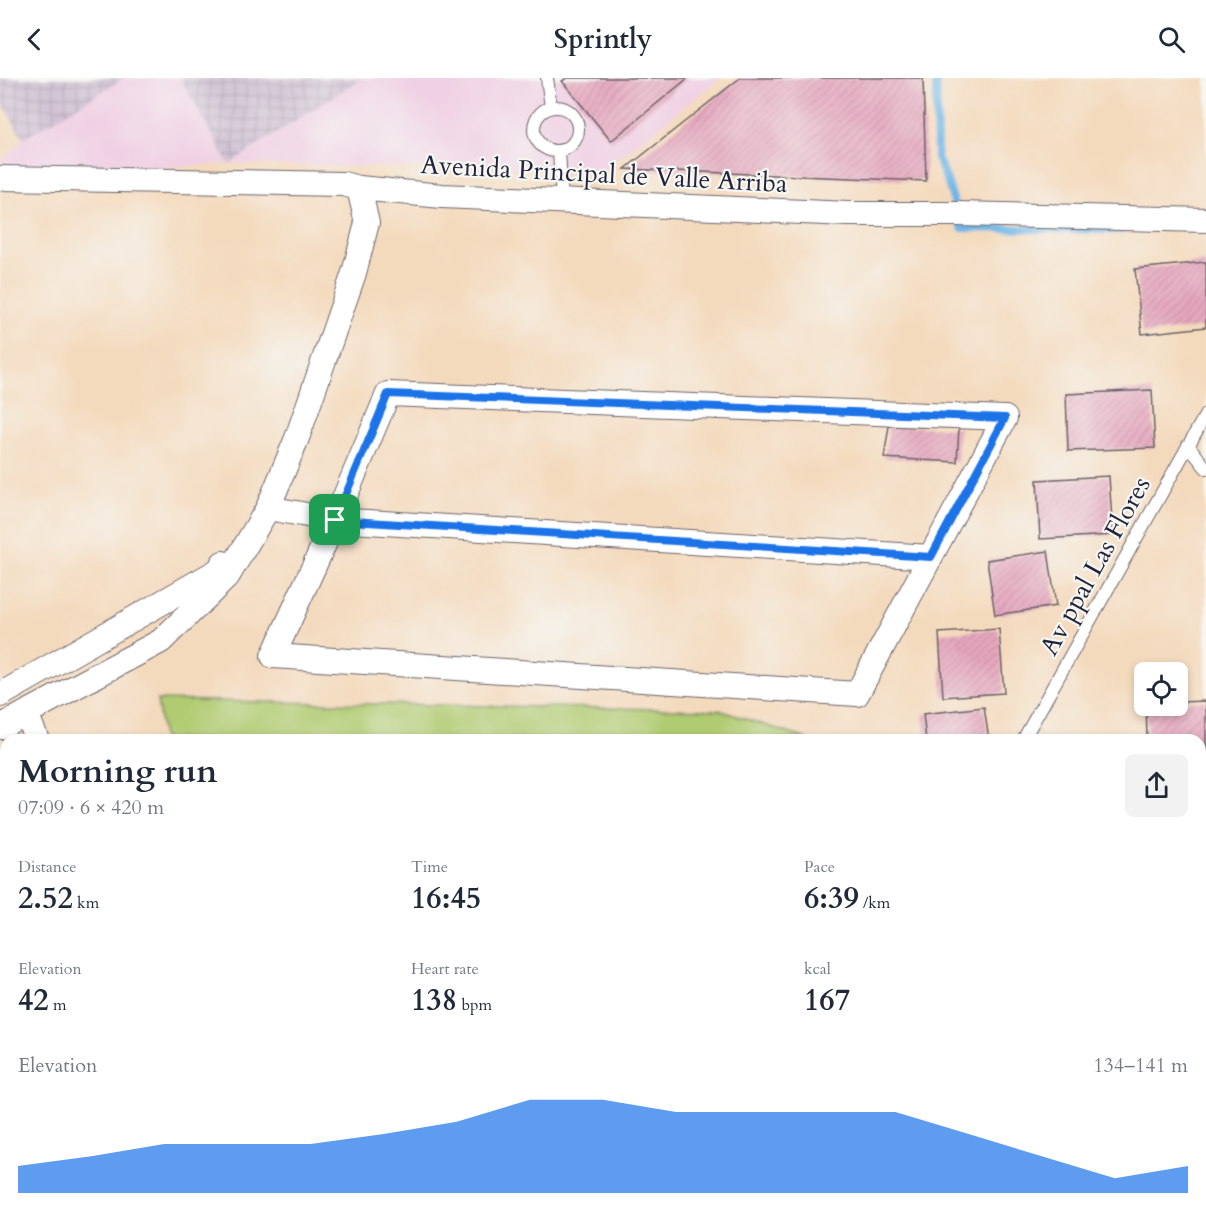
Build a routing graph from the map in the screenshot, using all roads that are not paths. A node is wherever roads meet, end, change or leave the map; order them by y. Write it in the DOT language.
graph roads {
  1 [pos="547,78"];
  2 [pos="551,107"];
  3 [pos="559,151"];
  4 [pos="0,178"];
  5 [pos="351,186"];
  6 [pos="562,201"];
  7 [pos="1206,220"];
  8 [pos="1206,414"];
  9 [pos="1188,446"];
  10 [pos="1206,468"];
  11 [pos="268,508"];
  12 [pos="335,520"];
  13 [pos="931,557"];
  14 [pos="0,695"];
  15 [pos="26,713"];
  16 [pos="0,727"];
  17 [pos="35,734"];
  18 [pos="1026,734"];
  1 -- 2 [label="lane"];
  2 -- 3 [label="lane"];
  2 -- 3 [label="lane"];
  3 -- 6 [label="lane"];
  4 -- 5 [label="street, Avenida Principal de Valle Arriba"];
  5 -- 6 [label="street, Avenida Principal de Valle Arriba"];
  5 -- 11 [label="street"];
  5 -- 14 [label="street"];
  6 -- 7 [label="street, Avenida Principal de Valle Arriba"];
  8 -- 9 [label="lane, Av ppal Las Flores"];
  9 -- 10 [label="lane"];
  9 -- 18 [label="lane, Av ppal Las Flores"];
  11 -- 12 [label="street"];
  11 -- 15 [label="street"];
  12 -- 13 [label="street"];
  12 -- 13 [label="street"];
  12 -- 13 [label="street"];
  15 -- 16 [label="street"];
  15 -- 17 [label="street"];
}
